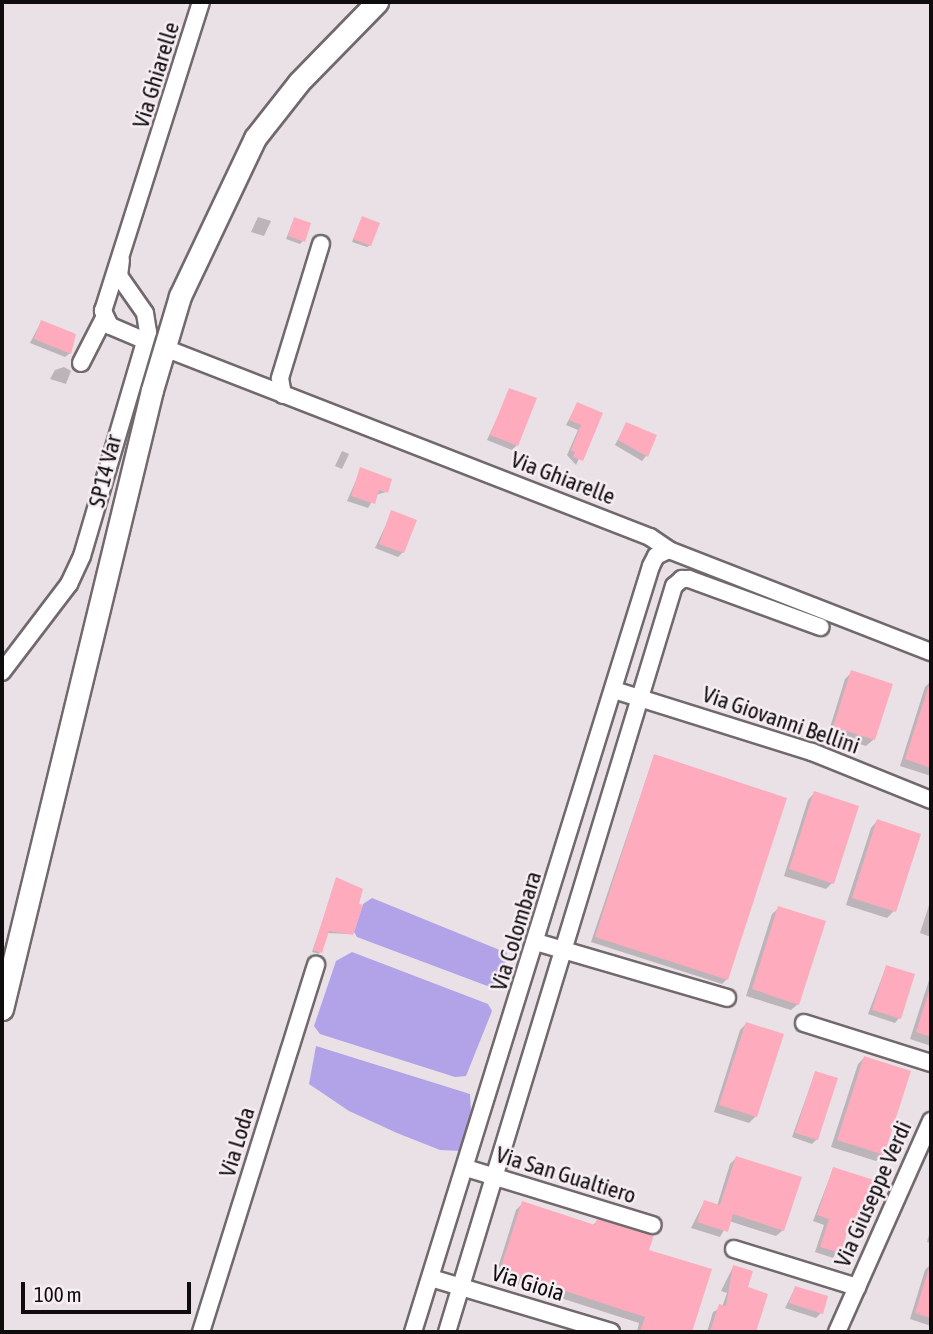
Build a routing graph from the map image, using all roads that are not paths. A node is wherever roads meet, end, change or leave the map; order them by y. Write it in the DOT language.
graph roads {
  1 [pos="201,2"];
  2 [pos="377,2"];
  3 [pos="321,244"];
  4 [pos="121,260"];
  5 [pos="104,318"];
  6 [pos="141,339"];
  7 [pos="175,352"];
  8 [pos="81,363"];
  9 [pos="284,395"];
  10 [pos="669,550"];
  11 [pos="742,579"];
  12 [pos="736,596"];
  13 [pos="820,627"];
  14 [pos="931,652"];
  15 [pos="2,672"];
  16 [pos="614,690"];
  17 [pos="640,698"];
  18 [pos="931,800"];
  19 [pos="573,823"];
  20 [pos="600,831"];
  21 [pos="536,942"];
  22 [pos="563,950"];
  23 [pos="316,965"];
  24 [pos="727,998"];
  25 [pos="2,1009"];
  26 [pos="804,1023"];
  27 [pos="931,1063"];
  28 [pos="497,1069"];
  29 [pos="524,1077"];
  30 [pos="931,1121"];
  31 [pos="466,1168"];
  32 [pos="494,1177"];
  33 [pos="653,1225"];
  34 [pos="734,1249"];
  35 [pos="431,1278"];
  36 [pos="461,1287"];
  37 [pos="857,1287"];
  38 [pos="201,1332"];
  39 [pos="414,1332"];
  40 [pos="447,1332"];
  41 [pos="611,1332"];
  42 [pos="837,1332"];
  1 -- 4 [label="street, Via Ghiarelle"];
  2 -- 25 [label="main road, SP14 Var"];
  3 -- 9 [label="street"];
  4 -- 5 [label="street, Via Ghiarelle"];
  4 -- 15 [label="street"];
  5 -- 6 [label="street"];
  5 -- 8 [label="street, Via Ghiarelle"];
  7 -- 9 [label="street, Via Ghiarelle"];
  9 -- 10 [label="street, Via Ghiarelle"];
  10 -- 11 [label="street, Via Ghiarelle"];
  10 -- 16 [label="street, Via Colombara"];
  11 -- 12 [label="street"];
  11 -- 14 [label="street, Via Ghiarelle"];
  12 -- 13 [label="street"];
  12 -- 17 [label="street"];
  16 -- 17 [label="street, Via Giovanni Bellini"];
  16 -- 19 [label="street, Via Colombara"];
  17 -- 18 [label="street, Via Giovanni Bellini"];
  17 -- 20 [label="street"];
  19 -- 20 [label="street"];
  19 -- 21 [label="street, Via Colombara"];
  20 -- 22 [label="street"];
  21 -- 22 [label="street"];
  21 -- 28 [label="street, Via Colombara"];
  22 -- 24 [label="street"];
  22 -- 29 [label="street"];
  23 -- 38 [label="street, Via Loda"];
  26 -- 27 [label="street"];
  28 -- 29 [label="street"];
  28 -- 31 [label="street, Via Colombara"];
  29 -- 32 [label="street"];
  30 -- 37 [label="street, Via Giuseppe Verdi"];
  31 -- 32 [label="street, Via San Gualtiero"];
  31 -- 35 [label="street, Via Colombara"];
  32 -- 33 [label="street, Via San Gualtiero"];
  32 -- 36 [label="street"];
  34 -- 37 [label="street, Via Giuseppe Verdi"];
  35 -- 36 [label="street, Via Gioia"];
  35 -- 39 [label="street, Via Colombara"];
  36 -- 40 [label="street"];
  36 -- 41 [label="street, Via Gioia"];
  37 -- 42 [label="street, Via Giuseppe Verdi"];
}
